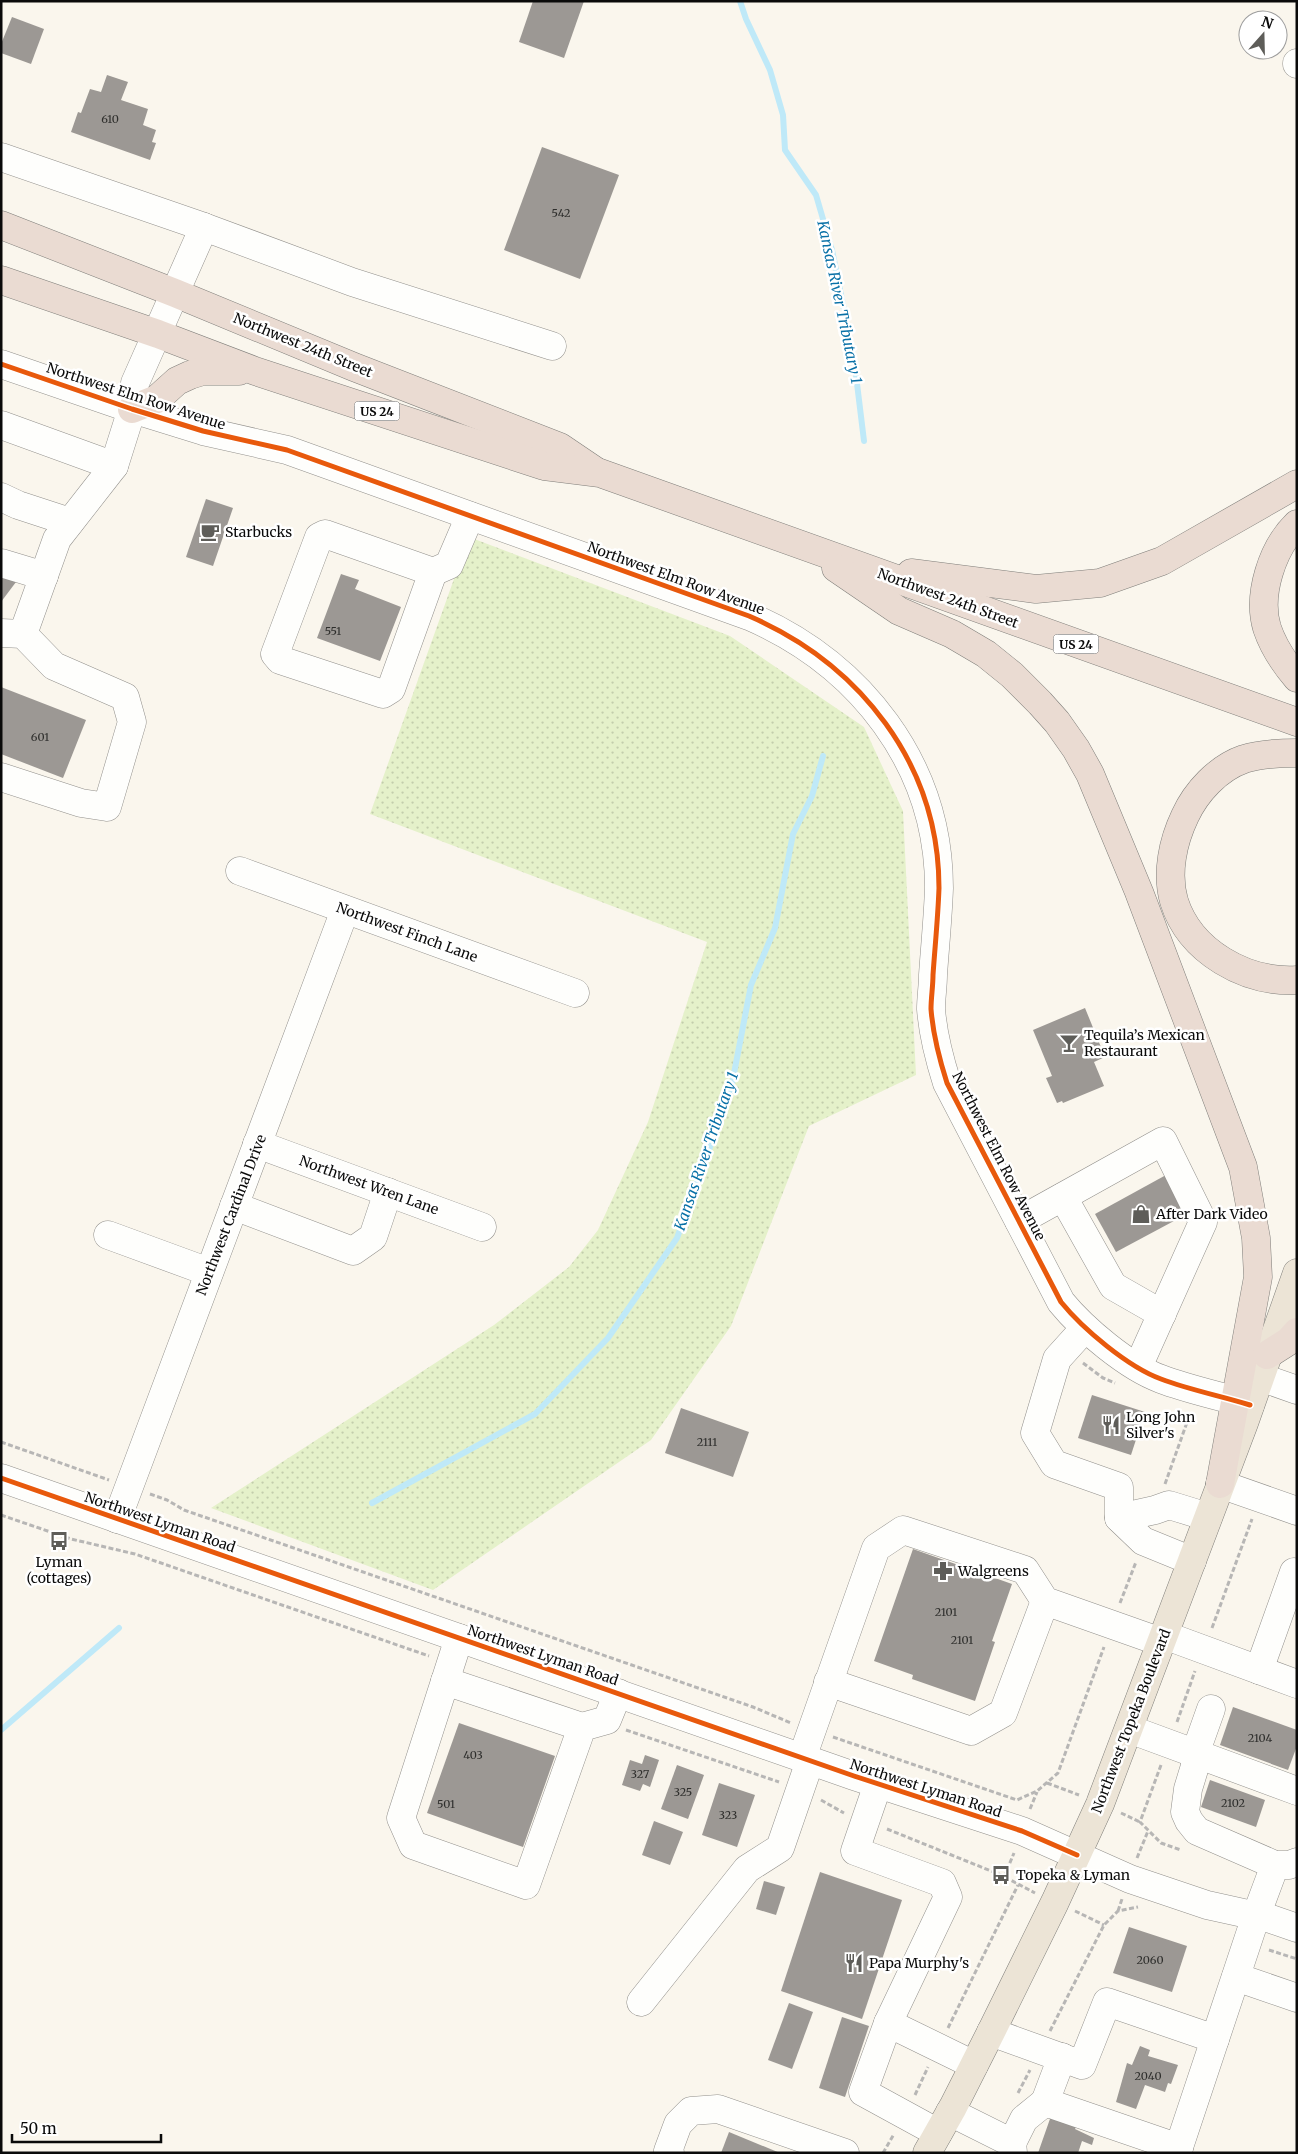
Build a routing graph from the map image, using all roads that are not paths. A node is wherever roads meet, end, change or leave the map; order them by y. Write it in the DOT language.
graph roads {
  1 [pos="1,157"];
  2 [pos="1,226"];
  3 [pos="204,226"];
  4 [pos="1,280"];
  5 [pos="175,293"];
  6 [pos="158,334"];
  7 [pos="552,346"];
  8 [pos="1,364"];
  9 [pos="255,371"];
  10 [pos="132,409"];
  11 [pos="1,425"];
  12 [pos="114,466"];
  13 [pos="600,473"];
  14 [pos="1297,484"];
  15 [pos="1,497"];
  16 [pos="470,516"];
  17 [pos="70,522"];
  18 [pos="1297,524"];
  19 [pos="804,546"];
  20 [pos="1,563"];
  21 [pos="855,565"];
  22 [pos="433,572"];
  23 [pos="44,576"];
  24 [pos="12,634"];
  25 [pos="1297,678"];
  26 [pos="1297,722"];
  27 [pos="1297,753"];
  28 [pos="1,777"];
  29 [pos="240,871"];
  30 [pos="346,910"];
  31 [pos="1297,980"];
  32 [pos="575,993"];
  33 [pos="257,1144"];
  34 [pos="388,1192"];
  35 [pos="1062,1196"];
  36 [pos="234,1206"];
  37 [pos="1019,1221"];
  38 [pos="482,1227"];
  39 [pos="108,1235"];
  40 [pos="209,1272"];
  41 [pos="1297,1274"];
  42 [pos="1162,1314"];
  43 [pos="1085,1328"];
  44 [pos="1297,1332"];
  45 [pos="1263,1366"];
  46 [pos="1138,1367"];
  47 [pos="1297,1390"];
  48 [pos="1243,1403"];
  49 [pos="1,1478"];
  50 [pos="1220,1484"];
  51 [pos="1297,1511"];
  52 [pos="1208,1517"];
  53 [pos="1119,1518"];
  54 [pos="117,1519"];
  55 [pos="1192,1561"];
  56 [pos="1297,1573"];
  57 [pos="1045,1602"];
  58 [pos="459,1638"];
  59 [pos="1163,1639"];
  60 [pos="1259,1670"];
  61 [pos="448,1672"];
  62 [pos="828,1682"];
  63 [pos="1297,1684"];
  64 [pos="618,1693"];
  65 [pos="1211,1709"];
  66 [pos="594,1724"];
  67 [pos="1129,1729"];
  68 [pos="1195,1754"];
  69 [pos="806,1759"];
  70 [pos="878,1784"];
  71 [pos="1297,1791"];
  72 [pos="1077,1855"];
  73 [pos="1286,1864"];
  74 [pos="1256,1916"];
  75 [pos="1297,1928"];
  76 [pos="1236,1977"];
  77 [pos="1297,1998"];
  78 [pos="641,2002"];
  79 [pos="888,2023"];
  80 [pos="991,2032"];
  81 [pos="1215,2039"];
  82 [pos="1062,2057"];
  83 [pos="974,2066"];
  84 [pos="1045,2102"];
  85 [pos="938,2132"];
  86 [pos="1013,2148"];
  87 [pos="1178,2150"];
  88 [pos="832,2151"];
  89 [pos="670,2153"];
  1 -- 3 [label="street"];
  2 -- 5 [label="highway, Northwest 24th Street / US 24"];
  3 -- 5 [label="street"];
  3 -- 7 [label="street"];
  4 -- 6 [label="highway, Northwest 24th Street / US 24"];
  5 -- 6 [label="street"];
  5 -- 13 [label="highway, Northwest 24th Street / US 24"];
  6 -- 9 [label="highway, Northwest 24th Street / US 24"];
  6 -- 10 [label="street"];
  8 -- 10 [label="street, Northwest Elm Row Avenue"];
  9 -- 10 [label="highway"];
  9 -- 13 [label="highway, Northwest 24th Street / US 24"];
  10 -- 12 [label="street"];
  10 -- 16 [label="street, Northwest Elm Row Avenue"];
  11 -- 12 [label="street"];
  12 -- 17 [label="street"];
  13 -- 19 [label="highway, Northwest 24th Street / US 24"];
  14 -- 21 [label="highway"];
  15 -- 17 [label="street"];
  16 -- 22 [label="street"];
  16 -- 37 [label="street, Northwest Elm Row Avenue"];
  17 -- 23 [label="street"];
  18 -- 25 [label="highway"];
  19 -- 21 [label="highway, Northwest 24th Street / US 24"];
  19 -- 48 [label="highway"];
  20 -- 23 [label="street"];
  21 -- 26 [label="highway, Northwest 24th Street / US 24"];
  22 -- 22 [label="street"];
  23 -- 24 [label="street"];
  24 -- 28 [label="street"];
  27 -- 31 [label="highway"];
  29 -- 30 [label="street, Northwest Finch Lane"];
  30 -- 32 [label="street, Northwest Finch Lane"];
  30 -- 33 [label="street, Northwest Cardinal Drive"];
  33 -- 34 [label="street, Northwest Wren Lane"];
  33 -- 36 [label="street, Northwest Cardinal Drive"];
  34 -- 36 [label="street"];
  34 -- 38 [label="street, Northwest Wren Lane"];
  35 -- 37 [label="street"];
  35 -- 42 [label="street"];
  35 -- 42 [label="street"];
  36 -- 40 [label="street, Northwest Cardinal Drive"];
  37 -- 43 [label="street, Northwest Elm Row Avenue"];
  39 -- 40 [label="street"];
  40 -- 54 [label="street, Northwest Cardinal Drive"];
  41 -- 45 [label="main road"];
  42 -- 46 [label="street"];
  43 -- 46 [label="street, Northwest Elm Row Avenue"];
  43 -- 53 [label="street"];
  44 -- 45 [label="highway"];
  45 -- 47 [label="street"];
  45 -- 48 [label="main road"];
  46 -- 48 [label="street, Northwest Elm Row Avenue"];
  48 -- 50 [label="highway"];
  49 -- 54 [label="street, Northwest Lyman Road"];
  50 -- 51 [label="street"];
  50 -- 52 [label="main road, Northwest Topeka Boulevard"];
  52 -- 53 [label="street"];
  52 -- 55 [label="main road, Northwest Topeka Boulevard"];
  53 -- 55 [label="street"];
  54 -- 58 [label="street, Northwest Lyman Road"];
  55 -- 59 [label="main road, Northwest Topeka Boulevard"];
  56 -- 60 [label="street"];
  57 -- 59 [label="street"];
  57 -- 62 [label="street"];
  57 -- 62 [label="street"];
  58 -- 61 [label="street"];
  58 -- 64 [label="street, Northwest Lyman Road"];
  59 -- 60 [label="street"];
  59 -- 67 [label="main road, Northwest Topeka Boulevard"];
  60 -- 63 [label="street"];
  61 -- 66 [label="street"];
  61 -- 66 [label="street"];
  62 -- 69 [label="street"];
  64 -- 66 [label="street"];
  64 -- 69 [label="street, Northwest Lyman Road"];
  65 -- 68 [label="street"];
  67 -- 68 [label="street"];
  67 -- 72 [label="main road, Northwest Topeka Boulevard"];
  68 -- 71 [label="street"];
  68 -- 73 [label="street"];
  69 -- 70 [label="street, Northwest Lyman Road"];
  69 -- 78 [label="street"];
  70 -- 72 [label="street, Northwest Lyman Road"];
  70 -- 79 [label="street"];
  72 -- 74 [label="street, Northwest Lyman Road"];
  72 -- 80 [label="main road, Northwest Topeka Boulevard"];
  73 -- 74 [label="street"];
  74 -- 75 [label="street, Northwest Lyman Road"];
  74 -- 76 [label="street"];
  76 -- 77 [label="street"];
  76 -- 81 [label="street"];
  79 -- 83 [label="street"];
  79 -- 85 [label="street"];
  80 -- 82 [label="street"];
  80 -- 83 [label="main road, Northwest Topeka Boulevard"];
  81 -- 82 [label="street"];
  81 -- 87 [label="street"];
  82 -- 84 [label="street"];
  83 -- 85 [label="main road, Northwest Topeka Boulevard"];
  84 -- 86 [label="street"];
  84 -- 87 [label="street"];
  85 -- 86 [label="street"];
  88 -- 89 [label="street"];
}
